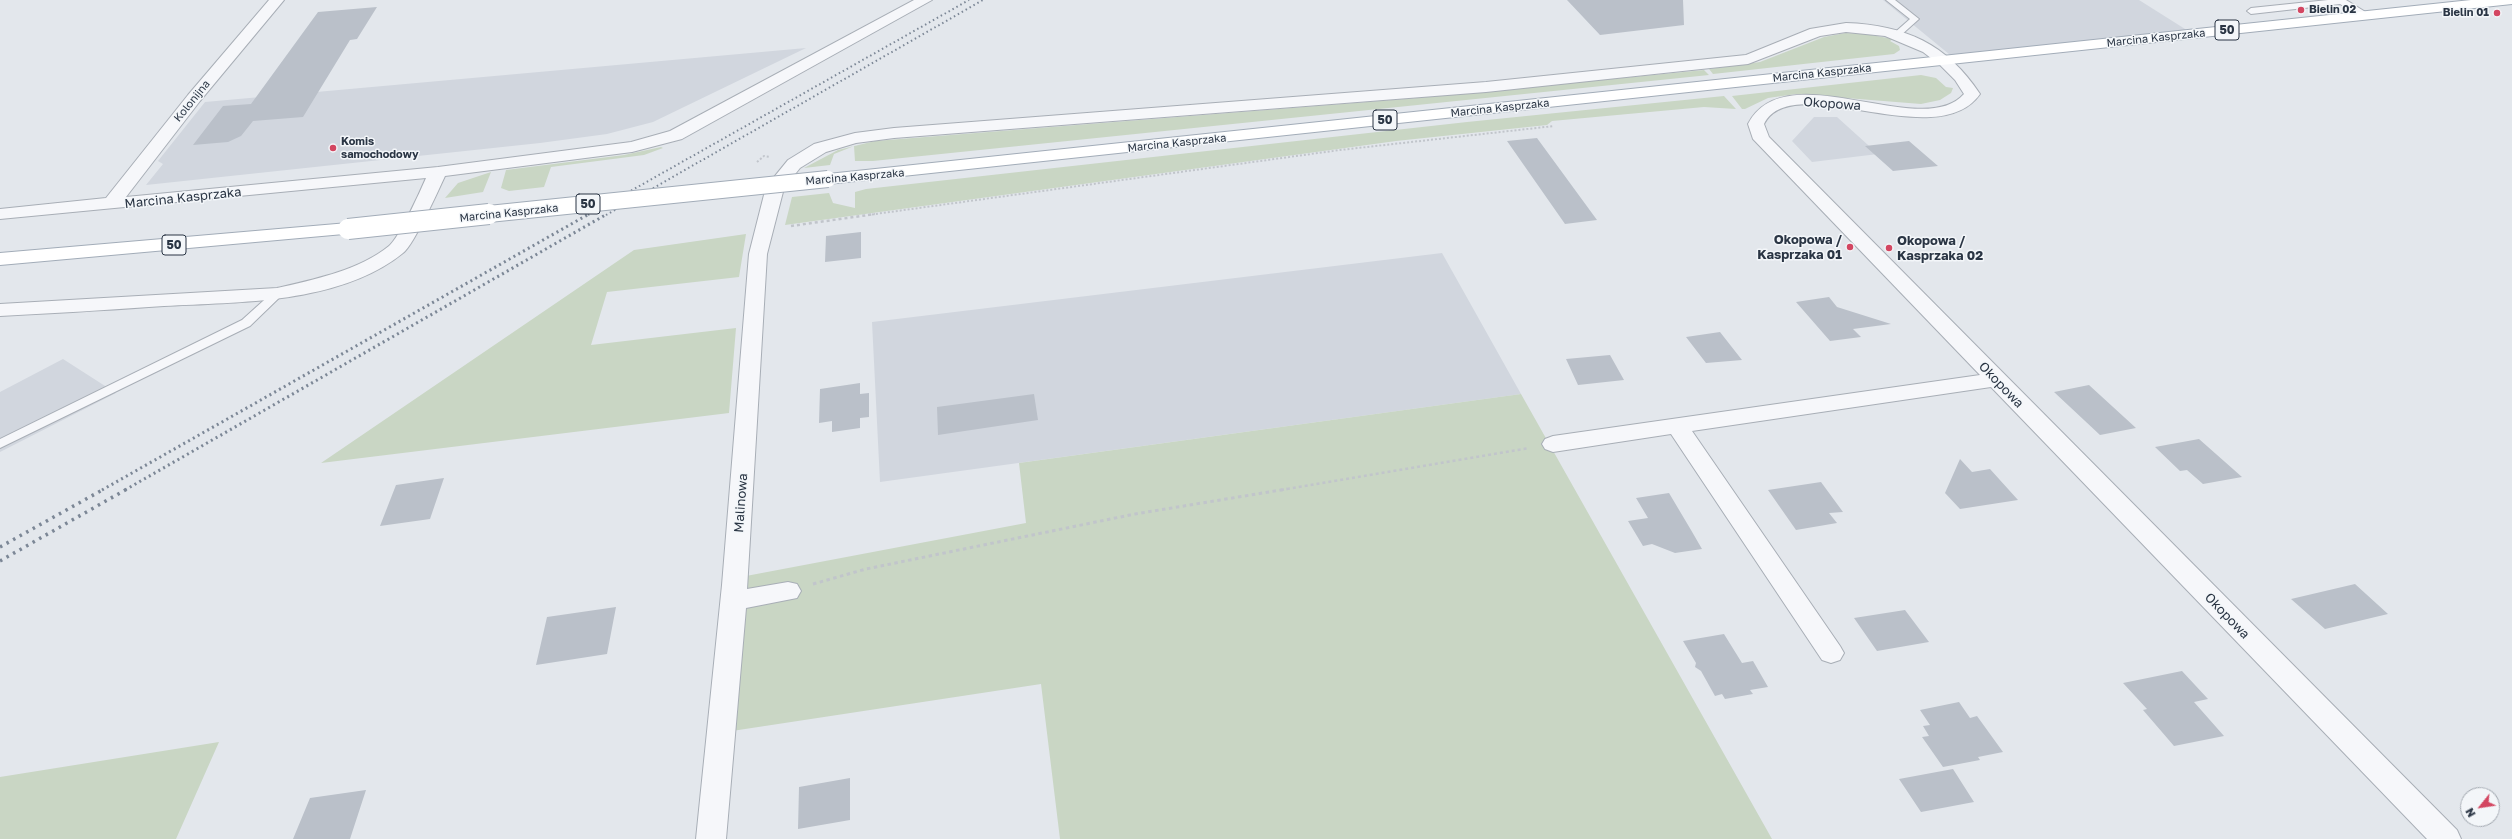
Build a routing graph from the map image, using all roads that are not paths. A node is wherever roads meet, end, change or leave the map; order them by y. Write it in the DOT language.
graph roads {
  1 [pos="277,0"];
  2 [pos="925,0"];
  3 [pos="1890,0"];
  4 [pos="2512,0"];
  5 [pos="2341,1"];
  6 [pos="2252,11"];
  7 [pos="2368,16"];
  8 [pos="1897,34"];
  9 [pos="1942,60"];
  10 [pos="786,171"];
  11 [pos="438,172"];
  12 [pos="110,205"];
  13 [pos="0,214"];
  14 [pos="0,259"];
  15 [pos="277,294"];
  16 [pos="0,310"];
  17 [pos="1995,380"];
  18 [pos="1678,427"];
  19 [pos="0,444"];
  20 [pos="1553,444"];
  21 [pos="788,591"];
  22 [pos="733,601"];
  23 [pos="1831,653"];
  24 [pos="711,839"];
  25 [pos="2446,839"];
  1 -- 12 [label="street, Kolonijna"];
  2 -- 11 [label="street, Marcina Kasprzaka"];
  3 -- 8 [label="lane"];
  4 -- 7 [label="main road, Marcina Kasprzaka / 50"];
  5 -- 6 [label="lane"];
  5 -- 7 [label="lane"];
  7 -- 9 [label="main road, Marcina Kasprzaka / 50"];
  8 -- 9 [label="street, Marcina Kasprzaka"];
  8 -- 10 [label="street, Marcina Kasprzaka"];
  9 -- 14 [label="main road, Marcina Kasprzaka / 50, bridge"];
  9 -- 17 [label="street, Okopowa"];
  10 -- 22 [label="street, Malinowa"];
  11 -- 12 [label="street, Marcina Kasprzaka"];
  11 -- 15 [label="street"];
  12 -- 13 [label="street, Marcina Kasprzaka"];
  15 -- 16 [label="street"];
  15 -- 19 [label="lane"];
  17 -- 18 [label="street"];
  17 -- 25 [label="street, Okopowa"];
  18 -- 20 [label="street"];
  18 -- 23 [label="street"];
  21 -- 22 [label="street"];
  22 -- 24 [label="street, Malinowa"];
}
